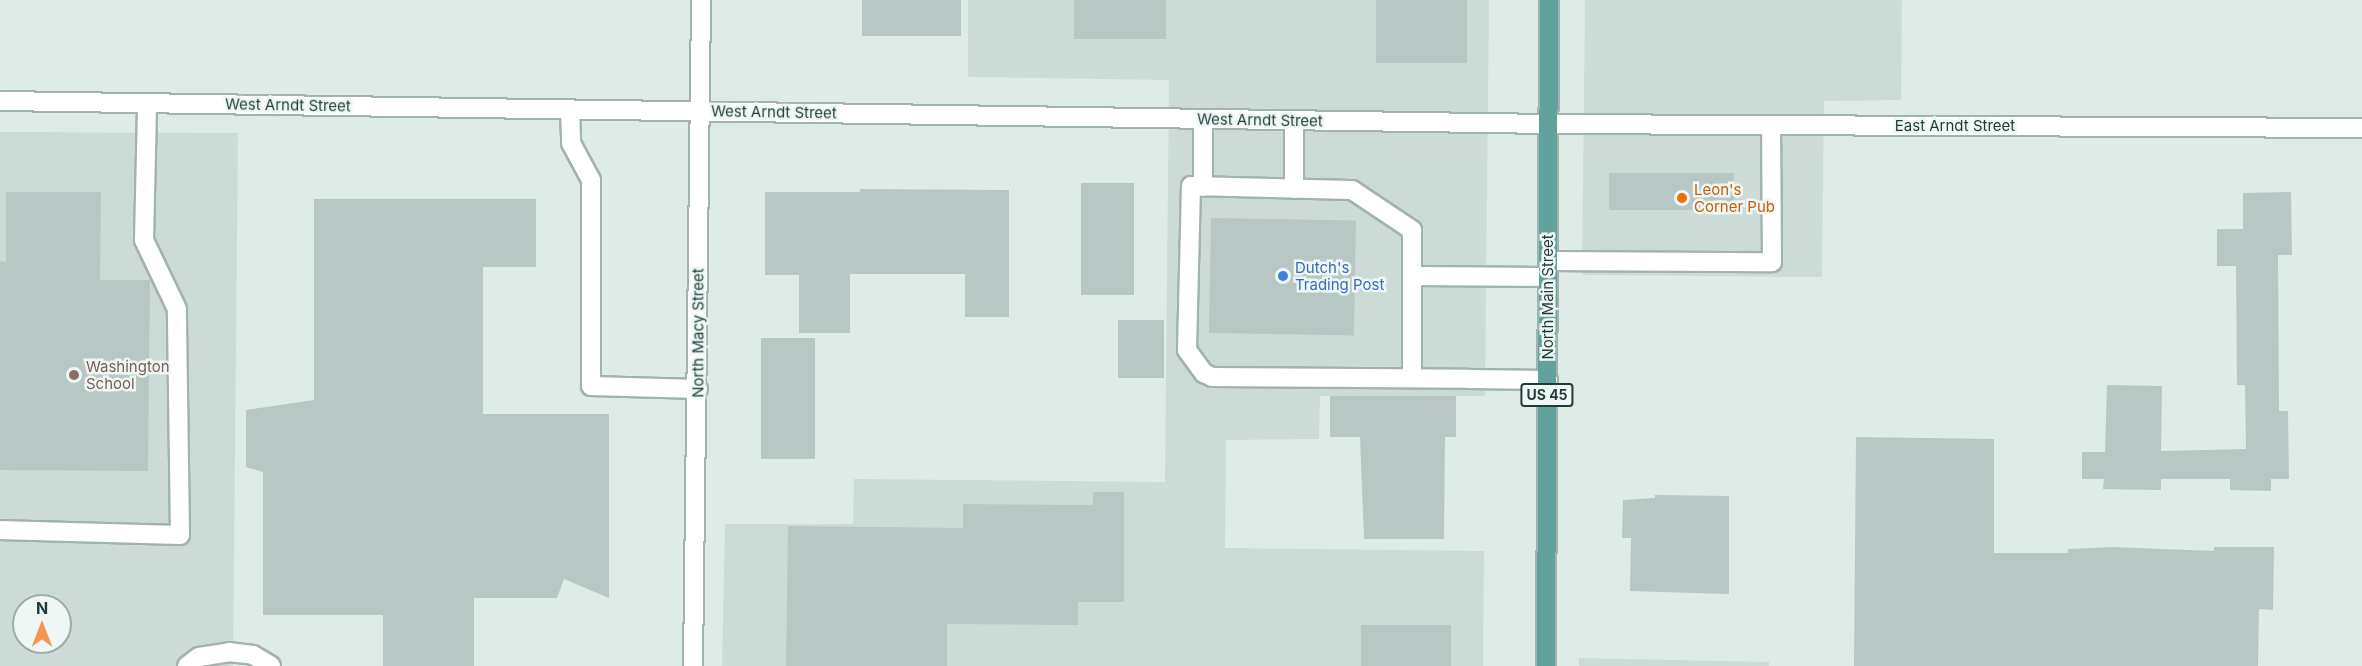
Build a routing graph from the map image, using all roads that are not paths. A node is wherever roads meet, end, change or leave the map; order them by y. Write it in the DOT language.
graph roads {
  1 [pos="701,0"];
  2 [pos="1549,0"];
  3 [pos="0,101"];
  4 [pos="147,103"];
  5 [pos="570,109"];
  6 [pos="699,111"];
  7 [pos="1203,119"];
  8 [pos="1294,120"];
  9 [pos="1548,124"];
  10 [pos="1771,125"];
  11 [pos="2362,128"];
  12 [pos="1197,186"];
  13 [pos="1294,189"];
  14 [pos="1548,269"];
  15 [pos="1414,276"];
  16 [pos="1412,378"];
  17 [pos="1548,380"];
  18 [pos="698,389"];
  19 [pos="0,530"];
  20 [pos="187,666"];
  21 [pos="271,666"];
  22 [pos="693,666"];
  23 [pos="1546,666"];
  1 -- 6 [label="street, North Macy Street"];
  2 -- 9 [label="main road, North Main Street / US 45"];
  3 -- 4 [label="street, West Arndt Street"];
  4 -- 5 [label="street, West Arndt Street"];
  4 -- 19 [label="street"];
  5 -- 6 [label="street, West Arndt Street"];
  5 -- 18 [label="street"];
  6 -- 7 [label="street, West Arndt Street"];
  6 -- 18 [label="street, North Macy Street"];
  7 -- 8 [label="street, West Arndt Street"];
  7 -- 12 [label="street"];
  8 -- 9 [label="street, West Arndt Street"];
  8 -- 13 [label="street"];
  9 -- 10 [label="street, East Arndt Street"];
  9 -- 14 [label="main road, North Main Street / US 45"];
  10 -- 11 [label="street, East Arndt Street"];
  10 -- 14 [label="street"];
  12 -- 13 [label="street"];
  12 -- 16 [label="street"];
  13 -- 15 [label="street"];
  14 -- 15 [label="street"];
  14 -- 17 [label="main road, North Main Street / US 45"];
  15 -- 16 [label="street"];
  16 -- 17 [label="street"];
  17 -- 23 [label="main road, North Main Street / US 45"];
  18 -- 22 [label="street, North Macy Street"];
  20 -- 21 [label="street"];
}
